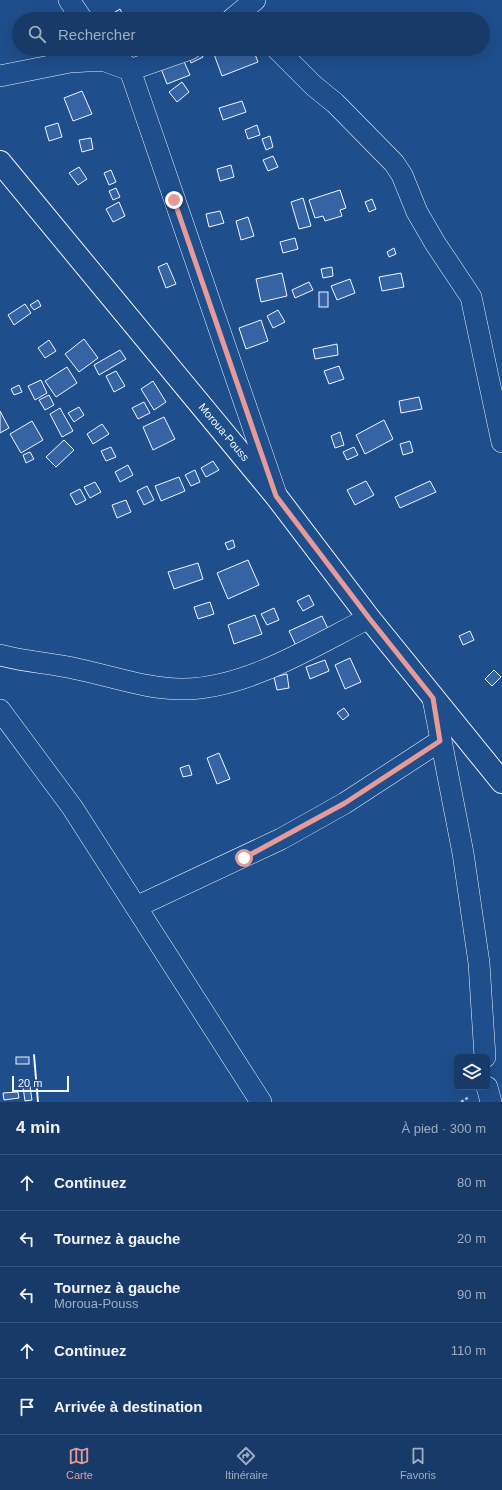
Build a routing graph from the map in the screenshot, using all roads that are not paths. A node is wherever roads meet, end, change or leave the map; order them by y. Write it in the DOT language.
graph roads {
  1 [pos="69,0"];
  2 [pos="253,6"];
  3 [pos="77,12"];
  4 [pos="243,12"];
  5 [pos="117,56"];
  6 [pos="170,56"];
  7 [pos="284,56"];
  8 [pos="130,70"];
  9 [pos="0,76"];
  10 [pos="0,162"];
  11 [pos="502,442"];
  12 [pos="276,496"];
  13 [pos="369,618"];
  14 [pos="0,655"];
  15 [pos="433,698"];
  16 [pos="0,710"];
  17 [pos="440,741"];
  18 [pos="502,782"];
  19 [pos="136,907"];
  20 [pos="485,1054"];
  21 [pos="488,1090"];
  22 [pos="261,1102"];
  23 [pos="491,1102"];
  1 -- 3 [label="street"];
  2 -- 4 [label="street"];
  5 -- 8 [label="street"];
  6 -- 8 [label="street"];
  7 -- 11 [label="street"];
  8 -- 9 [label="street"];
  8 -- 12 [label="street"];
  10 -- 12 [label="main road, Moroua-Pouss"];
  12 -- 13 [label="main road, Moroua-Pouss"];
  13 -- 14 [label="street"];
  13 -- 15 [label="main road, Moroua-Pouss"];
  15 -- 17 [label="street"];
  15 -- 18 [label="main road, Moroua-Pouss"];
  16 -- 19 [label="street"];
  17 -- 19 [label="street"];
  17 -- 20 [label="street"];
  19 -- 22 [label="street"];
  21 -- 23 [label="street"];
}
